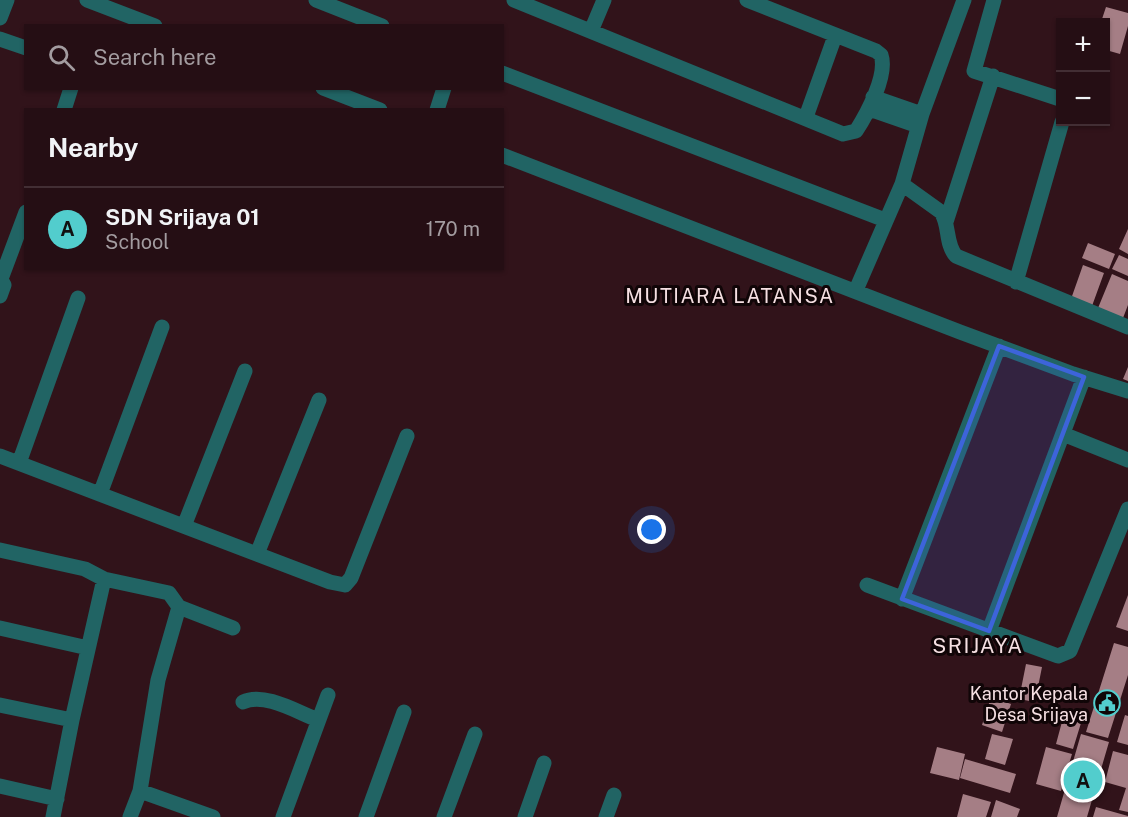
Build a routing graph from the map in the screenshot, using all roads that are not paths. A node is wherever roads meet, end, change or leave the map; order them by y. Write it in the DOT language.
graph roads {
  1 [pos="7,0"];
  2 [pos="87,0"];
  3 [pos="316,0"];
  4 [pos="514,0"];
  5 [pos="604,0"];
  6 [pos="747,0"];
  7 [pos="964,0"];
  8 [pos="994,0"];
  9 [pos="0,18"];
  10 [pos="150,24"];
  11 [pos="377,24"];
  12 [pos="591,31"];
  13 [pos="835,36"];
  14 [pos="0,39"];
  15 [pos="24,47"];
  16 [pos="504,74"];
  17 [pos="993,76"];
  18 [pos="70,90"];
  19 [pos="328,90"];
  20 [pos="443,90"];
  21 [pos="1056,98"];
  22 [pos="871,103"];
  23 [pos="65,108"];
  24 [pos="375,108"];
  25 [pos="438,108"];
  26 [pos="806,117"];
  27 [pos="920,120"];
  28 [pos="1061,126"];
  29 [pos="504,156"];
  30 [pos="902,184"];
  31 [pos="24,217"];
  32 [pos="885,220"];
  33 [pos="946,222"];
  34 [pos="0,279"];
  35 [pos="1016,282"];
  36 [pos="856,290"];
  37 [pos="0,296"];
  38 [pos="78,298"];
  39 [pos="162,327"];
  40 [pos="1128,327"];
  41 [pos="999,346"];
  42 [pos="245,371"];
  43 [pos="1084,377"];
  44 [pos="1128,391"];
  45 [pos="319,400"];
  46 [pos="1063,434"];
  47 [pos="407,436"];
  48 [pos="0,456"];
  49 [pos="1128,460"];
  50 [pos="20,463"];
  51 [pos="100,494"];
  52 [pos="1128,509"];
  53 [pos="184,526"];
  54 [pos="0,550"];
  55 [pos="257,554"];
  56 [pos="104,579"];
  57 [pos="867,585"];
  58 [pos="902,599"];
  59 [pos="179,607"];
  60 [pos="0,628"];
  61 [pos="233,628"];
  62 [pos="989,631"];
  63 [pos="88,648"];
  64 [pos="327,695"];
  65 [pos="243,702"];
  66 [pos="0,705"];
  67 [pos="404,712"];
  68 [pos="72,720"];
  69 [pos="318,720"];
  70 [pos="475,734"];
  71 [pos="544,763"];
  72 [pos="0,786"];
  73 [pos="140,791"];
  74 [pos="614,795"];
  75 [pos="57,799"];
  76 [pos="53,817"];
  77 [pos="130,817"];
  78 [pos="213,817"];
  79 [pos="283,817"];
  80 [pos="366,817"];
  81 [pos="444,817"];
  82 [pos="525,817"];
  83 [pos="606,817"];
  1 -- 9 [label="street"];
  2 -- 10 [label="street"];
  3 -- 11 [label="street"];
  4 -- 12 [label="street"];
  5 -- 12 [label="street"];
  6 -- 13 [label="street"];
  7 -- 27 [label="street"];
  8 -- 17 [label="street"];
  12 -- 26 [label="street"];
  13 -- 22 [label="street"];
  13 -- 26 [label="street"];
  14 -- 15 [label="street"];
  16 -- 32 [label="street"];
  17 -- 21 [label="street"];
  17 -- 33 [label="street"];
  18 -- 23 [label="street"];
  19 -- 24 [label="street"];
  20 -- 25 [label="street"];
  22 -- 26 [label="street"];
  22 -- 27 [label="street"];
  27 -- 30 [label="street"];
  28 -- 35 [label="street"];
  29 -- 36 [label="street"];
  30 -- 32 [label="street"];
  30 -- 33 [label="street"];
  31 -- 34 [label="street"];
  32 -- 36 [label="street"];
  33 -- 35 [label="street"];
  34 -- 37 [label="street"];
  35 -- 40 [label="street"];
  36 -- 41 [label="street"];
  38 -- 50 [label="street"];
  39 -- 51 [label="street"];
  41 -- 43 [label="street"];
  41 -- 58 [label="street"];
  42 -- 53 [label="street"];
  43 -- 44 [label="street"];
  43 -- 46 [label="street"];
  45 -- 55 [label="street"];
  46 -- 49 [label="street"];
  46 -- 62 [label="street"];
  47 -- 55 [label="street"];
  48 -- 50 [label="street"];
  50 -- 51 [label="street"];
  51 -- 53 [label="street"];
  52 -- 62 [label="street"];
  53 -- 55 [label="street"];
  54 -- 56 [label="street"];
  56 -- 59 [label="street"];
  56 -- 63 [label="street"];
  57 -- 58 [label="street"];
  58 -- 62 [label="street"];
  59 -- 61 [label="street"];
  59 -- 73 [label="street"];
  60 -- 63 [label="street"];
  63 -- 68 [label="street"];
  64 -- 69 [label="street"];
  65 -- 69 [label="street"];
  66 -- 68 [label="street"];
  67 -- 80 [label="street"];
  68 -- 75 [label="street"];
  69 -- 79 [label="street"];
  70 -- 81 [label="street"];
  71 -- 82 [label="street"];
  72 -- 75 [label="street"];
  73 -- 77 [label="street"];
  73 -- 78 [label="street"];
  74 -- 83 [label="street"];
  75 -- 76 [label="street"];
}
